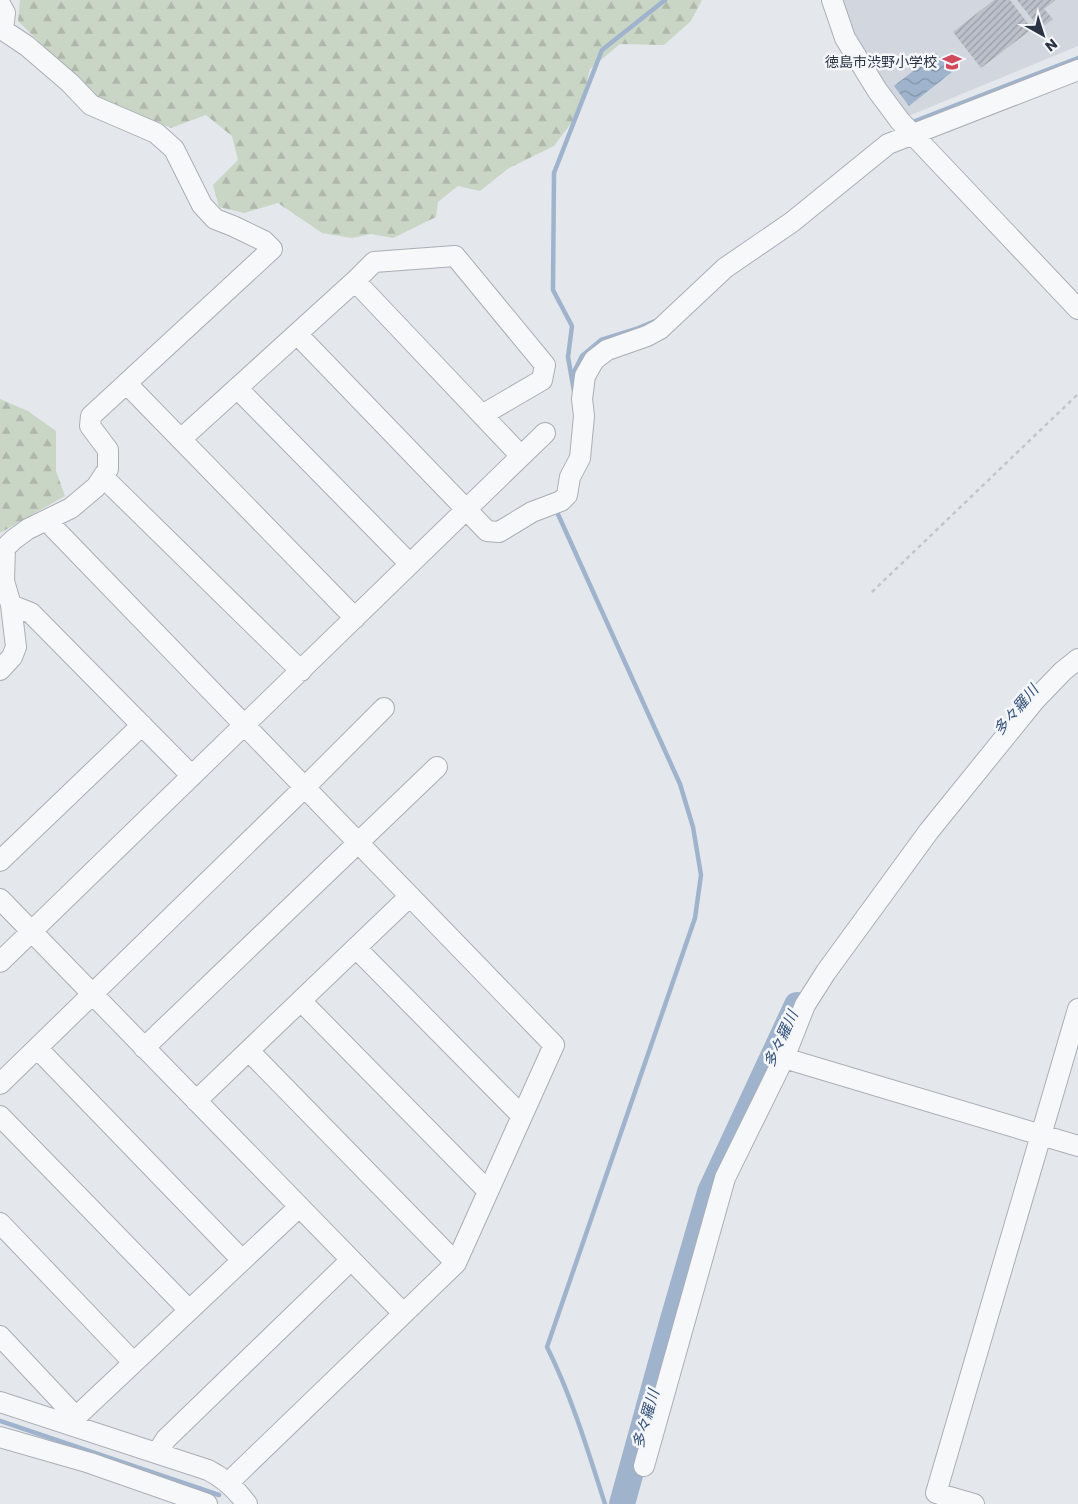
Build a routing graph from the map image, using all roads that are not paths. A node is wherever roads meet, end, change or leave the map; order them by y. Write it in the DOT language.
graph roads {
  1 [pos="832,0"];
  2 [pos="0,4"];
  3 [pos="1078,70"];
  4 [pos="907,128"];
  5 [pos="355,281"];
  6 [pos="1078,308"];
  7 [pos="297,334"];
  8 [pos="127,384"];
  9 [pos="237,388"];
  10 [pos="482,415"];
  11 [pos="545,433"];
  12 [pos="181,439"];
  13 [pos="521,456"];
  14 [pos="103,476"];
  15 [pos="466,510"];
  16 [pos="47,521"];
  17 [pos="410,564"];
  18 [pos="10,605"];
  19 [pos="355,618"];
  20 [pos="1078,659"];
  21 [pos="0,670"];
  22 [pos="301,670"];
  23 [pos="384,708"];
  24 [pos="142,725"];
  25 [pos="245,725"];
  26 [pos="437,767"];
  27 [pos="192,776"];
  28 [pos="305,787"];
  29 [pos="359,843"];
  30 [pos="0,861"];
  31 [pos="410,896"];
  32 [pos="0,899"];
  33 [pos="31,931"];
  34 [pos="356,948"];
  35 [pos="0,962"];
  36 [pos="92,994"];
  37 [pos="301,1001"];
  38 [pos="1078,1009"];
  39 [pos="37,1048"];
  40 [pos="144,1048"];
  41 [pos="249,1051"];
  42 [pos="784,1058"];
  43 [pos="0,1084"];
  44 [pos="196,1101"];
  45 [pos="0,1116"];
  46 [pos="522,1116"];
  47 [pos="1040,1135"];
  48 [pos="1078,1146"];
  49 [pos="488,1191"];
  50 [pos="299,1207"];
  51 [pos="0,1223"];
  52 [pos="242,1260"];
  53 [pos="351,1260"];
  54 [pos="456,1263"];
  55 [pos="189,1310"];
  56 [pos="404,1313"];
  57 [pos="0,1336"];
  58 [pos="133,1362"];
  59 [pos="0,1402"];
  60 [pos="73,1420"];
  61 [pos="0,1437"];
  62 [pos="158,1452"];
  63 [pos="644,1466"];
  64 [pos="228,1483"];
  65 [pos="207,1504"];
  66 [pos="247,1504"];
  67 [pos="974,1504"];
  1 -- 4 [label="street"];
  2 -- 8 [label="street"];
  3 -- 4 [label="street"];
  4 -- 6 [label="street"];
  4 -- 15 [label="street"];
  5 -- 7 [label="street"];
  5 -- 10 [label="street"];
  5 -- 10 [label="street"];
  7 -- 9 [label="street"];
  7 -- 15 [label="street"];
  8 -- 12 [label="street"];
  8 -- 14 [label="street"];
  9 -- 12 [label="street"];
  9 -- 17 [label="street"];
  10 -- 13 [label="street"];
  11 -- 13 [label="street"];
  12 -- 19 [label="street"];
  13 -- 15 [label="street"];
  14 -- 16 [label="street"];
  14 -- 22 [label="street"];
  15 -- 17 [label="street"];
  16 -- 18 [label="street"];
  16 -- 25 [label="street"];
  17 -- 19 [label="street"];
  18 -- 21 [label="street"];
  18 -- 24 [label="street"];
  19 -- 22 [label="street"];
  20 -- 42 [label="street"];
  22 -- 25 [label="street"];
  23 -- 28 [label="street"];
  24 -- 27 [label="street"];
  24 -- 30 [label="street"];
  25 -- 27 [label="street"];
  25 -- 28 [label="street"];
  26 -- 29 [label="street"];
  27 -- 33 [label="street"];
  28 -- 29 [label="street"];
  28 -- 36 [label="street"];
  29 -- 31 [label="street"];
  29 -- 40 [label="street"];
  31 -- 34 [label="street"];
  31 -- 46 [label="street"];
  32 -- 33 [label="street"];
  33 -- 35 [label="street"];
  33 -- 36 [label="street"];
  34 -- 37 [label="street"];
  34 -- 46 [label="street"];
  36 -- 39 [label="street"];
  36 -- 40 [label="street"];
  37 -- 41 [label="street"];
  37 -- 49 [label="street"];
  38 -- 47 [label="street"];
  39 -- 43 [label="street"];
  39 -- 52 [label="street"];
  40 -- 44 [label="street"];
  41 -- 44 [label="street"];
  41 -- 54 [label="street"];
  42 -- 47 [label="street"];
  42 -- 63 [label="street"];
  44 -- 50 [label="street"];
  45 -- 55 [label="street"];
  46 -- 49 [label="street"];
  47 -- 48 [label="street"];
  47 -- 67 [label="street"];
  49 -- 54 [label="street"];
  50 -- 52 [label="street"];
  50 -- 53 [label="street"];
  51 -- 58 [label="street"];
  52 -- 55 [label="street"];
  53 -- 56 [label="street"];
  53 -- 62 [label="street"];
  54 -- 56 [label="street"];
  55 -- 58 [label="street"];
  56 -- 64 [label="street"];
  57 -- 60 [label="street"];
  58 -- 60 [label="street"];
  59 -- 60 [label="street"];
  60 -- 62 [label="street"];
  61 -- 65 [label="street"];
  62 -- 64 [label="street"];
  64 -- 66 [label="street"];
}
